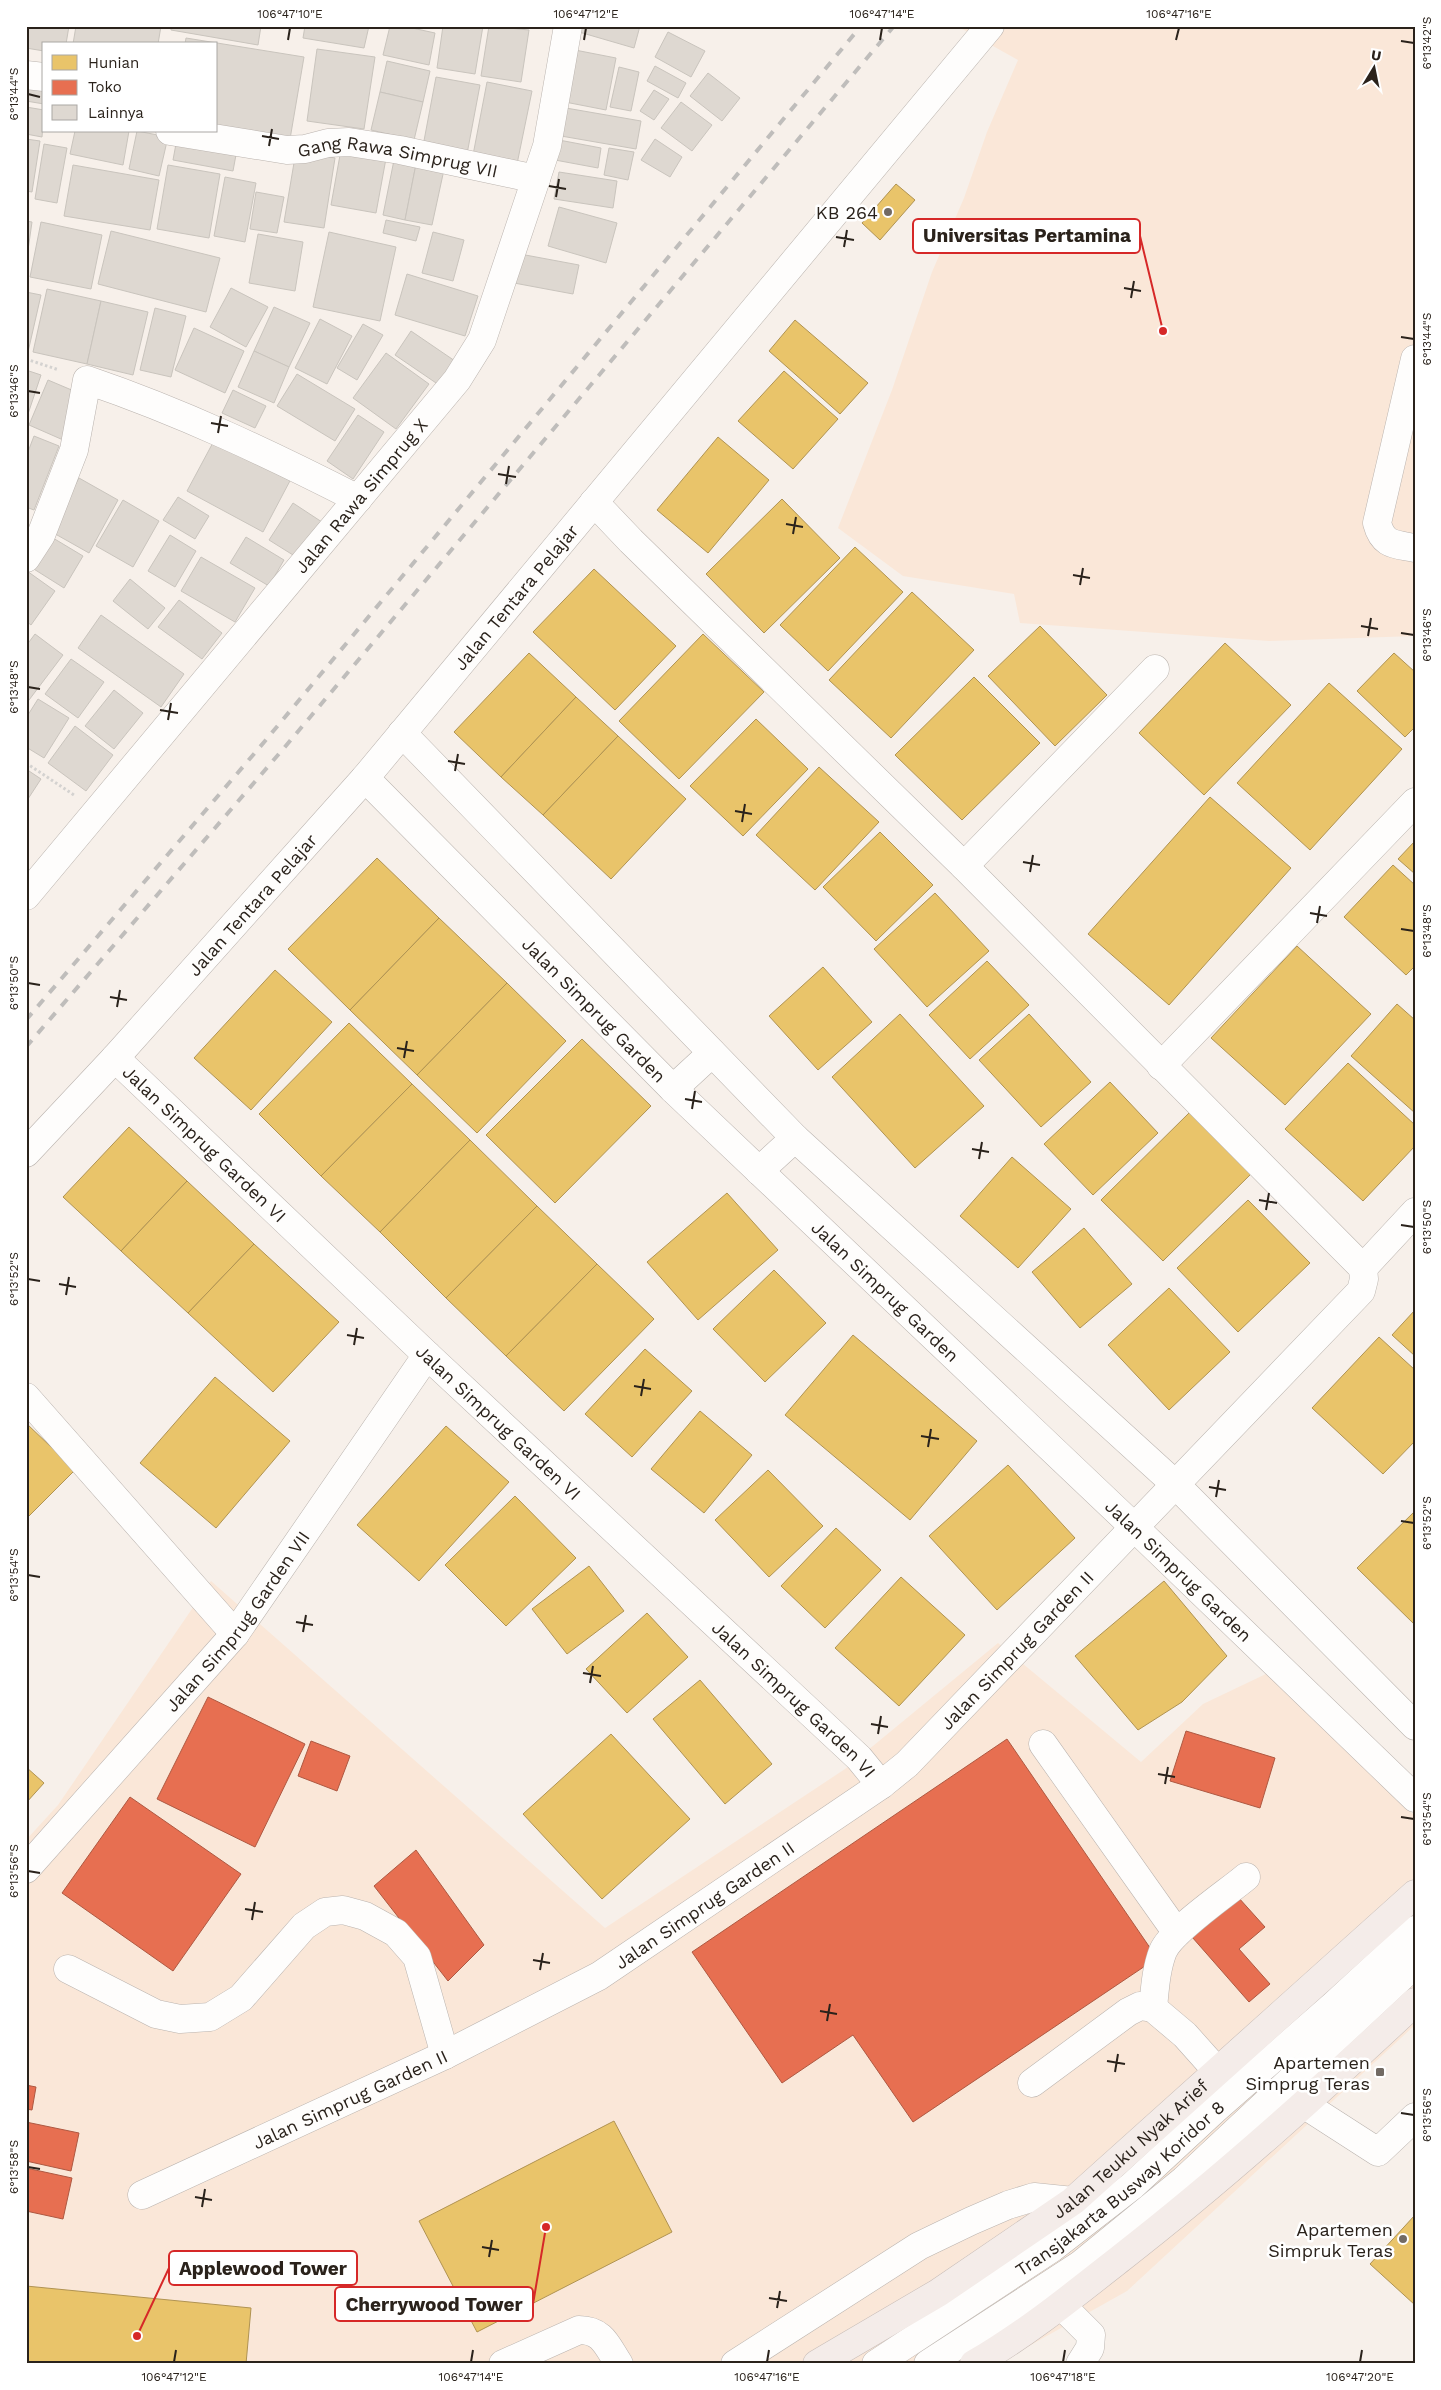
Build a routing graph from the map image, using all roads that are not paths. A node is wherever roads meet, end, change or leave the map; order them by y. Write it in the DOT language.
graph roads {
  1 [pos="568,26"];
  2 [pos="990,26"];
  3 [pos="26,75"];
  4 [pos="42,77"];
  5 [pos="176,132"];
  6 [pos="536,179"];
  7 [pos="1415,359"];
  8 [pos="358,499"];
  9 [pos="594,502"];
  10 [pos="1415,548"];
  11 [pos="26,558"];
  12 [pos="1155,669"];
  13 [pos="402,733"];
  14 [pos="365,778"];
  15 [pos="1415,802"];
  16 [pos="964,866"];
  17 [pos="26,896"];
  18 [pos="712,1052"];
  19 [pos="116,1058"];
  20 [pos="1161,1066"];
  21 [pos="673,1089"];
  22 [pos="795,1138"];
  23 [pos="26,1154"];
  24 [pos="760,1171"];
  25 [pos="1415,1212"];
  26 [pos="1363,1268"];
  27 [pos="427,1355"];
  28 [pos="26,1397"];
  29 [pos="1175,1484"];
  30 [pos="1134,1527"];
  31 [pos="235,1634"];
  32 [pos="1415,1726"];
  33 [pos="1042,1744"];
  34 [pos="881,1785"];
  35 [pos="1415,1798"];
  36 [pos="26,1869"];
  37 [pos="1246,1877"];
  38 [pos="1415,1894"];
  39 [pos="1415,1930"];
  40 [pos="1177,1933"];
  41 [pos="1415,1964"];
  42 [pos="68,1969"];
  43 [pos="1415,2002"];
  44 [pos="1153,2008"];
  45 [pos="445,2055"];
  46 [pos="1218,2072"];
  47 [pos="1032,2083"];
  48 [pos="1305,2105"];
  49 [pos="1415,2117"];
  50 [pos="142,2195"];
  51 [pos="1073,2201"];
  52 [pos="1062,2305"];
  53 [pos="1085,2356"];
  54 [pos="503,2364"];
  55 [pos="619,2364"];
  56 [pos="735,2364"];
  57 [pos="817,2364"];
  58 [pos="876,2364"];
  59 [pos="928,2364"];
  60 [pos="974,2364"];
  1 -- 6 [label="street, Jalan Rawa Simprug X"];
  2 -- 9 [label="street, Jalan Tentara Pelajar"];
  3 -- 4 [label="street"];
  5 -- 6 [label="street, Gang Rawa Simprug VII"];
  6 -- 8 [label="street, Jalan Rawa Simprug X"];
  7 -- 10 [label="street"];
  8 -- 11 [label="street"];
  8 -- 17 [label="street, Jalan Rawa Simprug X"];
  9 -- 13 [label="street, Jalan Tentara Pelajar"];
  9 -- 16 [label="street"];
  12 -- 16 [label="street"];
  13 -- 14 [label="street, Jalan Tentara Pelajar"];
  13 -- 18 [label="street"];
  14 -- 19 [label="street, Jalan Tentara Pelajar"];
  14 -- 21 [label="street, Jalan Simprug Garden"];
  15 -- 20 [label="street"];
  16 -- 20 [label="street"];
  18 -- 21 [label="street"];
  18 -- 22 [label="street"];
  19 -- 23 [label="street, Jalan Tentara Pelajar"];
  19 -- 27 [label="street, Jalan Simprug Garden VI"];
  20 -- 26 [label="street"];
  21 -- 24 [label="street, Jalan Simprug Garden"];
  22 -- 24 [label="street"];
  22 -- 29 [label="street"];
  24 -- 30 [label="street, Jalan Simprug Garden"];
  25 -- 26 [label="street"];
  26 -- 29 [label="street"];
  27 -- 31 [label="street, Jalan Simprug Garden VII"];
  27 -- 34 [label="street, Jalan Simprug Garden VI"];
  28 -- 31 [label="street"];
  29 -- 30 [label="street, Jalan Simprug Garden II"];
  29 -- 32 [label="street"];
  30 -- 34 [label="street, Jalan Simprug Garden II"];
  30 -- 35 [label="street, Jalan Simprug Garden"];
  31 -- 36 [label="street, Jalan Simprug Garden VII"];
  33 -- 40 [label="street"];
  34 -- 45 [label="street, Jalan Simprug Garden II"];
  37 -- 40 [label="street"];
  38 -- 46 [label="highway, Jalan Teuku Nyak Arief"];
  39 -- 58 [label="street, Transjakarta Busway Koridor 8"];
  40 -- 44 [label="street"];
  41 -- 59 [label="street, Transjakarta Busway Koridor 8"];
  42 -- 45 [label="street"];
  43 -- 48 [label="highway"];
  44 -- 46 [label="street"];
  44 -- 47 [label="street"];
  45 -- 50 [label="street, Jalan Simprug Garden II"];
  46 -- 51 [label="highway, Jalan Teuku Nyak Arief"];
  48 -- 49 [label="street"];
  48 -- 52 [label="highway"];
  51 -- 56 [label="street"];
  51 -- 57 [label="highway, Jalan Teuku Nyak Arief"];
  52 -- 53 [label="street"];
  52 -- 60 [label="highway"];
  54 -- 55 [label="street"];
}
